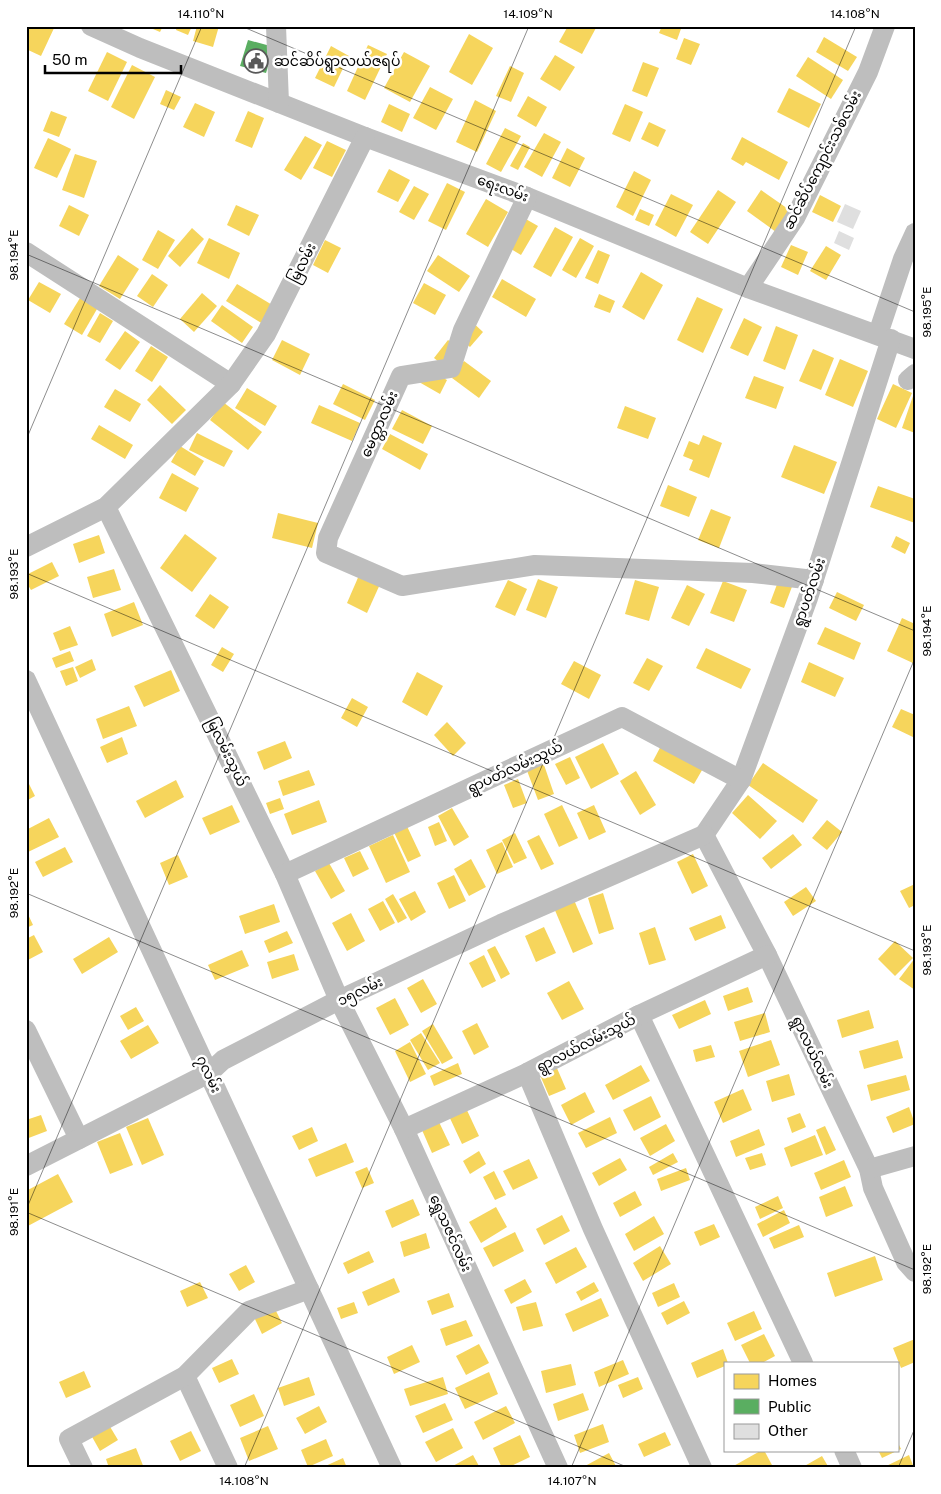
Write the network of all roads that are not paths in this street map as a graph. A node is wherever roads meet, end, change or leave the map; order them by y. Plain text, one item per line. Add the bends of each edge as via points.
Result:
1 (91, 26) edge
2 (276, 26) edge
3 (885, 26) edge
4 (279, 103) junction
5 (364, 137) junction
6 (527, 197) junction
7 (915, 233) edge
8 (640, 243) junction
9 (26, 252) edge
10 (748, 288) junction
11 (884, 337) junction
12 (848, 338) dead end
13 (915, 349) edge
14 (231, 384) junction
15 (106, 507) junction
16 (26, 547) edge
17 (814, 580) junction
18 (26, 680) edge
19 (741, 780) junction
20 (704, 835) junction
21 (286, 874) junction
22 (768, 955) junction
23 (340, 1000) junction
24 (639, 1015) junction
25 (26, 1030) edge
26 (209, 1072) junction
27 (527, 1073) junction
28 (404, 1129) junction
29 (79, 1139) junction
30 (915, 1156) edge
31 (26, 1166) edge
32 (869, 1169) junction
33 (915, 1272) edge
34 (309, 1289) junction
35 (803, 1362) edge
36 (185, 1376) junction
37 (845, 1452) edge
38 (83, 1468) edge
39 (228, 1468) edge
40 (392, 1468) edge
41 (558, 1468) edge
42 (702, 1468) edge
43 (852, 1468) edge

1 - 4 street, ရေးလမ်း
2 - 4 street
3 - 10 street, ဆင်ဆိပ်ကျောင်းသစ်လမ်း via 868,72 794,218
4 - 5 street, ရေးလမ်း
5 - 6 street, ရေးလမ်း
5 - 14 street, မြလမ်း via 266,334
6 - 8 street, ရေးလမ်း
6 - 17 street, မေတ္တာလမ်း via 463,330 451,368 401,376 328,538 326,553 402,586 535,565 753,573
7 - 11 street, ရွာပတ်လမ်း via 902,259
8 - 10 street, ရေးလမ်း
8 - 12 street via 640,253 743,298
9 - 14 street
10 - 11 street, ရေးလမ်း
11 - 13 street, ရေးလမ်း
11 - 17 street, ရွာပတ်လမ်း
14 - 15 street, မြလမ်း
15 - 16 street, မြလမ်း
15 - 21 street, မြလမ်းသွယ်
17 - 19 street, ရွာပတ်လမ်း
18 - 26 street, ၇လမ်း
19 - 20 street, ရွာပတ်လမ်း
19 - 21 street, ရွာပတ်လမ်းသွယ် via 622,717
20 - 22 street, ရွာလယ်လမ်း
20 - 23 street, ၁၅လမ်း via 501,924
21 - 23 street, မြလမ်းသွယ်
22 - 24 street, ရွာလယ်လမ်းသွယ်
22 - 32 street, ရွာလယ်လမ်း
23 - 26 street, ၁၅လမ်း via 223,1060
23 - 28 street, ရွှေသဇင်လမ်း
24 - 27 street, ရွာလယ်လမ်းသွယ်
24 - 35 street
25 - 29 street
26 - 29 street, ၁၅လမ်း
26 - 34 street, ၇လမ်း
27 - 28 street, ရွာလယ်လမ်းသွယ်
27 - 42 street via 593,1229
28 - 41 street, ရွှေသဇင်လမ်း
29 - 31 street, ၁၅လမ်း
30 - 32 street
32 - 33 street, ရွာလယ်လမ်း via 872,1188 906,1262
34 - 36 street via 249,1311
34 - 40 street, ၇လမ်း
36 - 38 street via 69,1439
36 - 39 street
37 - 43 street

